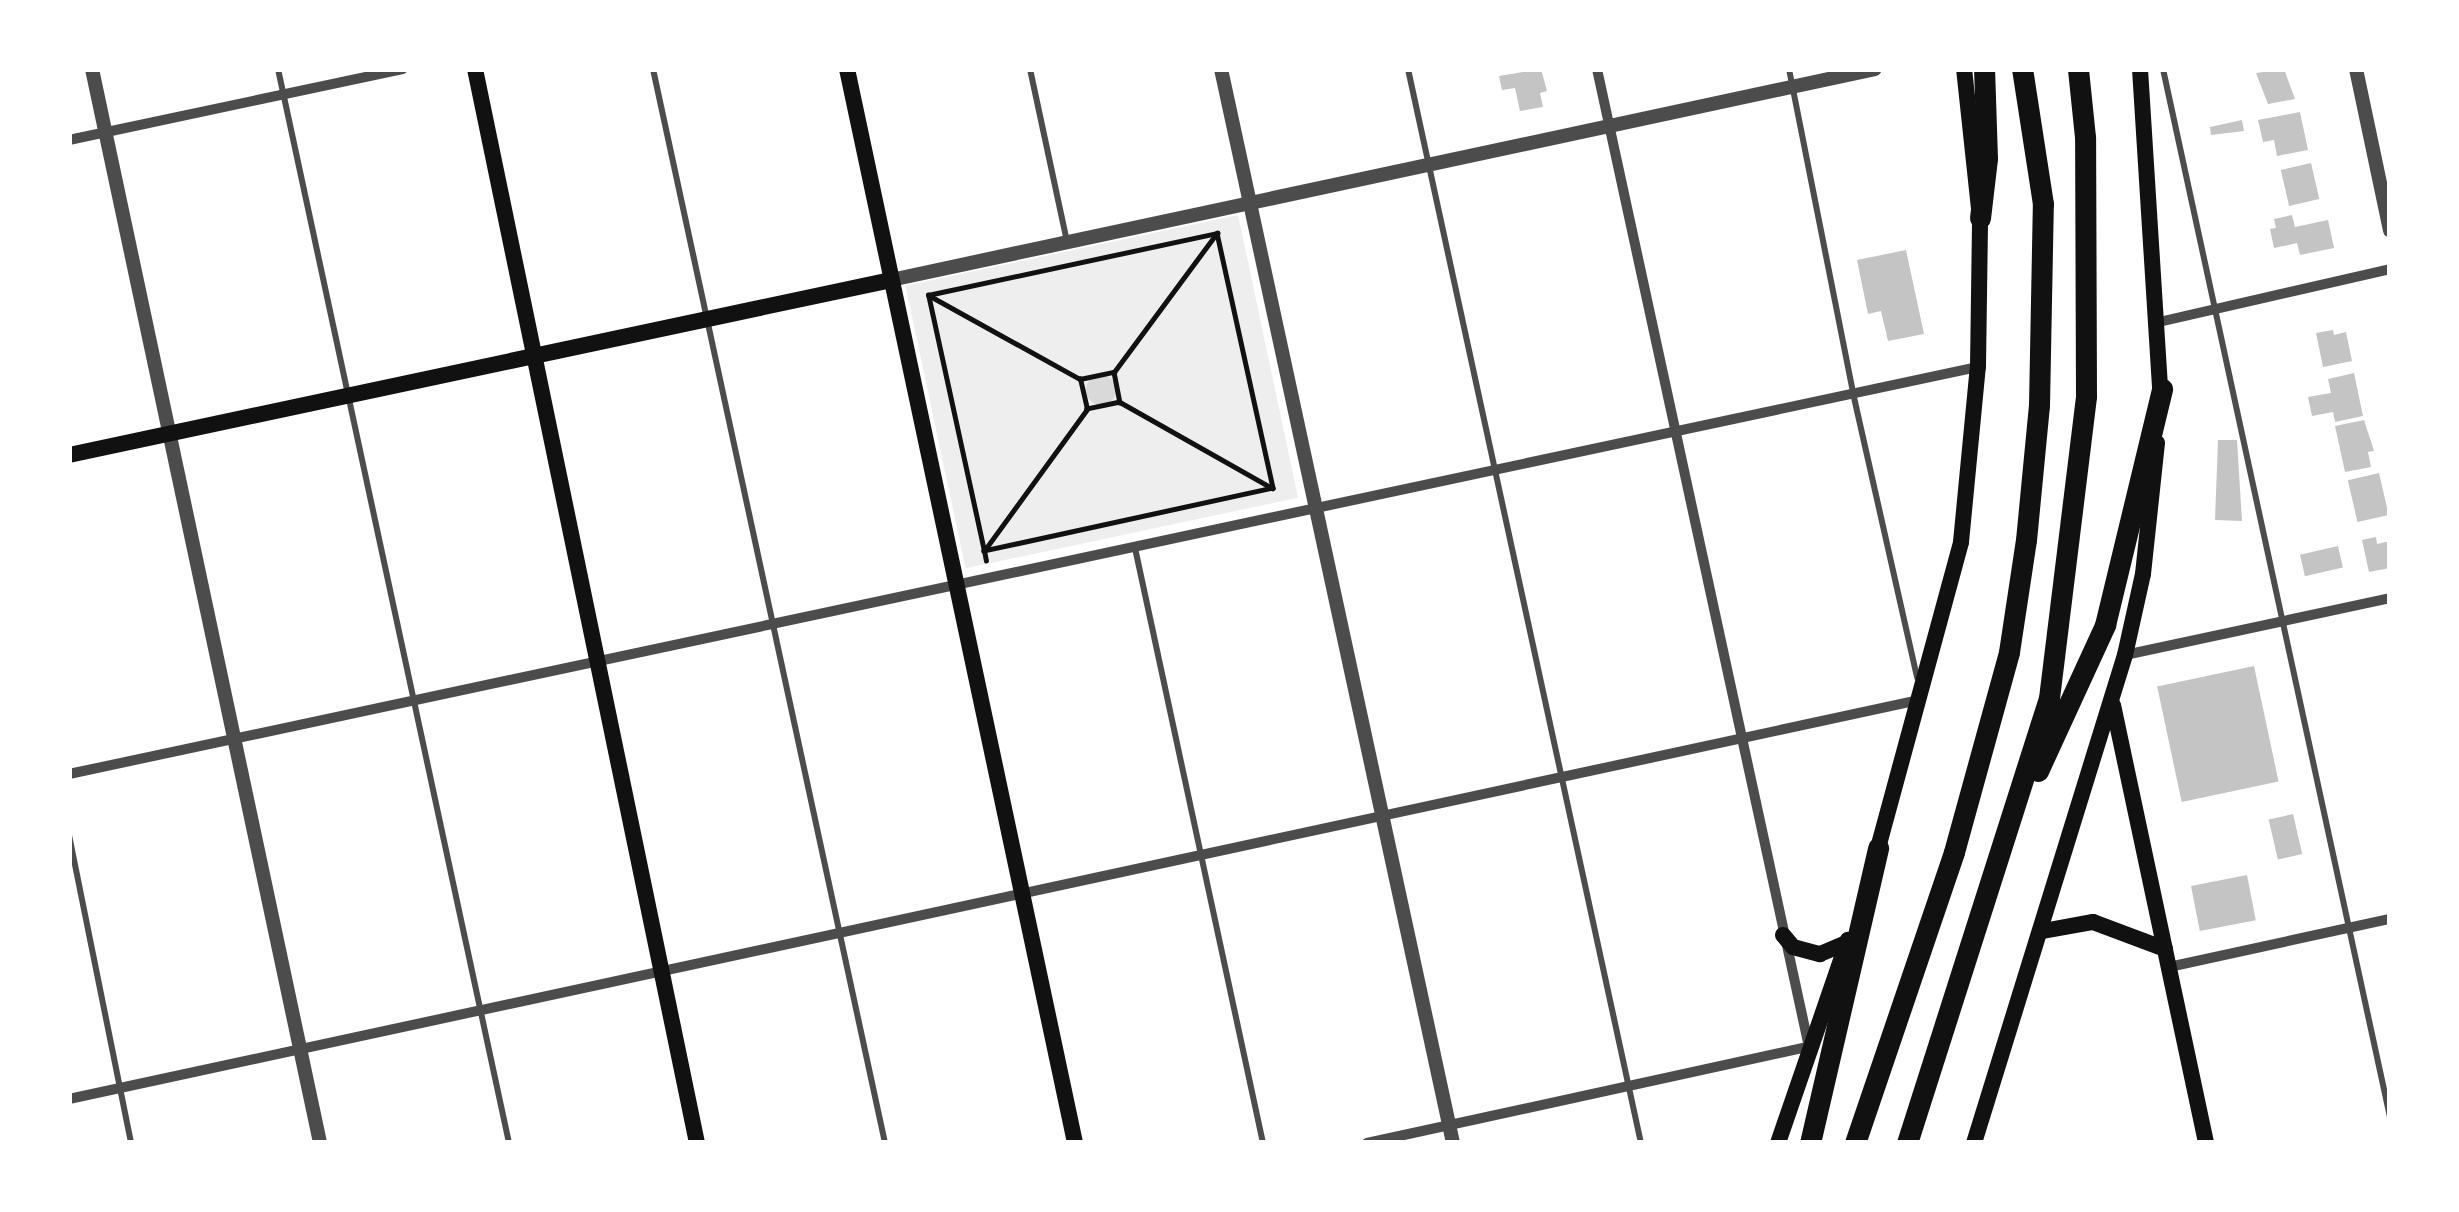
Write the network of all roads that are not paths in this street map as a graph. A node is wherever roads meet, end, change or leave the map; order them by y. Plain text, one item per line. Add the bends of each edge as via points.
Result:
1 (92, 69) edge
2 (278, 69) edge
3 (403, 69) edge
4 (475, 69) edge
5 (653, 69) edge
6 (847, 69) edge
7 (1030, 69) edge
8 (1221, 69) edge
9 (1408, 69) edge
10 (1597, 69) edge
11 (1790, 69) edge
12 (1875, 69) edge
13 (1964, 69) edge
14 (1984, 69) edge
15 (2022, 69) edge
16 (2078, 69) edge
17 (2140, 69) edge
18 (2163, 69) edge
19 (2356, 69) edge
20 (1793, 86) junction
21 (283, 94) junction
22 (1609, 123) junction
23 (105, 132) junction
24 (69, 140) edge
25 (1428, 163) junction
26 (1249, 202) junction
27 (1980, 218) junction
28 (2390, 230) edge
29 (1067, 242) junction
30 (2390, 269) edge
31 (891, 280) junction
32 (2213, 309) junction
33 (708, 320) junction
34 (2159, 322) junction
35 (537, 357) junction
36 (1978, 367) junction
37 (2162, 389) junction
38 (1853, 393) junction
39 (350, 396) junction
40 (1676, 430) junction
41 (170, 434) junction
42 (69, 455) edge
43 (1498, 467) junction
44 (1314, 507) junction
45 (1134, 546) junction
46 (956, 585) junction
47 (2390, 598) edge
48 (2282, 620) junction
49 (775, 624) junction
50 (2125, 655) junction
51 (598, 660) junction
52 (2111, 698) junction
53 (1922, 699) junction
54 (415, 700) junction
55 (234, 738) junction
56 (1744, 738) junction
57 (69, 774) edge
58 (1561, 777) junction
59 (1381, 816) junction
60 (69, 835) edge
61 (1878, 848) junction
62 (1200, 855) junction
63 (1998, 859) junction
64 (1021, 894) junction
65 (2390, 919) edge
66 (2350, 928) junction
67 (2043, 931) junction
68 (839, 934) junction
69 (1784, 935) junction
70 (1848, 942) junction
71 (2167, 958) junction
72 (661, 972) junction
73 (482, 1011) junction
74 (1809, 1047) junction
75 (300, 1050) junction
76 (1629, 1087) junction
77 (119, 1088) junction
78 (69, 1099) edge
79 (2390, 1117) edge
80 (1449, 1126) junction
81 (131, 1143) edge
82 (320, 1143) edge
83 (508, 1143) edge
84 (697, 1143) edge
85 (886, 1143) edge
86 (1075, 1143) edge
87 (1263, 1143) edge
88 (1367, 1143) edge
89 (1453, 1143) edge
90 (1641, 1143) edge
91 (1778, 1143) edge
92 (1810, 1143) edge
93 (1856, 1143) edge
94 (1907, 1143) edge
95 (1974, 1143) edge
96 (2206, 1143) edge

1 - 23 street
2 - 21 lane
3 - 21 street
4 - 35 main road
5 - 33 lane
6 - 31 main road
7 - 29 lane
8 - 26 street
9 - 25 lane
10 - 22 street
11 - 20 lane
12 - 20 street
13 - 27 main road
14 - 27 highway
15 - 93 highway via 2043,204 2039,405 2009,652 1954,852
16 - 63 highway via 2086,396 2075,510 2049,698
17 - 34 main road
18 - 32 lane
19 - 28 street
20 - 22 street
20 - 38 lane
21 - 23 street
21 - 39 lane
22 - 25 street
22 - 40 street
23 - 24 street
23 - 41 street
25 - 26 street
25 - 43 lane
26 - 29 street
26 - 44 street
27 - 36 main road
29 - 31 street
30 - 32 street
31 - 33 main road
31 - 46 main road
32 - 34 street
32 - 48 lane
33 - 35 main road
33 - 49 lane
34 - 37 main road
35 - 39 main road
35 - 51 main road
36 - 38 street
36 - 53 main road via 1961,542
37 - 50 main road via 2143,574
37 - 63 highway via 2105,625
38 - 40 street
38 - 53 lane
39 - 41 main road
39 - 54 lane
40 - 43 street
40 - 56 street
41 - 42 main road
41 - 55 street
43 - 44 street
43 - 58 lane
44 - 45 street
44 - 59 street
45 - 46 street
45 - 62 lane
46 - 49 street
46 - 64 main road
47 - 48 street
48 - 50 street
48 - 66 lane
49 - 51 street
49 - 68 lane
50 - 52 main road
51 - 54 street
51 - 72 main road
52 - 67 main road
52 - 71 main road
53 - 56 street
53 - 61 main road
54 - 55 street
54 - 73 lane
55 - 57 street
55 - 75 street
56 - 58 street
56 - 69 street
58 - 59 street
58 - 76 lane
59 - 62 street
59 - 80 street
60 - 77 lane
61 - 70 main road
61 - 92 highway
62 - 64 street
62 - 87 lane
63 - 94 highway
64 - 68 street
64 - 86 main road
65 - 66 street
66 - 71 street
66 - 79 lane
67 - 71 main road via 2093,922
67 - 95 main road
68 - 72 street
68 - 85 lane
69 - 70 main road via 1793,947 1820,954
69 - 74 street
70 - 74 main road
71 - 96 main road
72 - 73 street
72 - 84 main road
73 - 75 street
73 - 83 lane
74 - 76 street
74 - 91 main road
75 - 77 street
75 - 82 street
76 - 80 street
76 - 90 lane
77 - 78 street
77 - 81 lane
80 - 88 street
80 - 89 street

